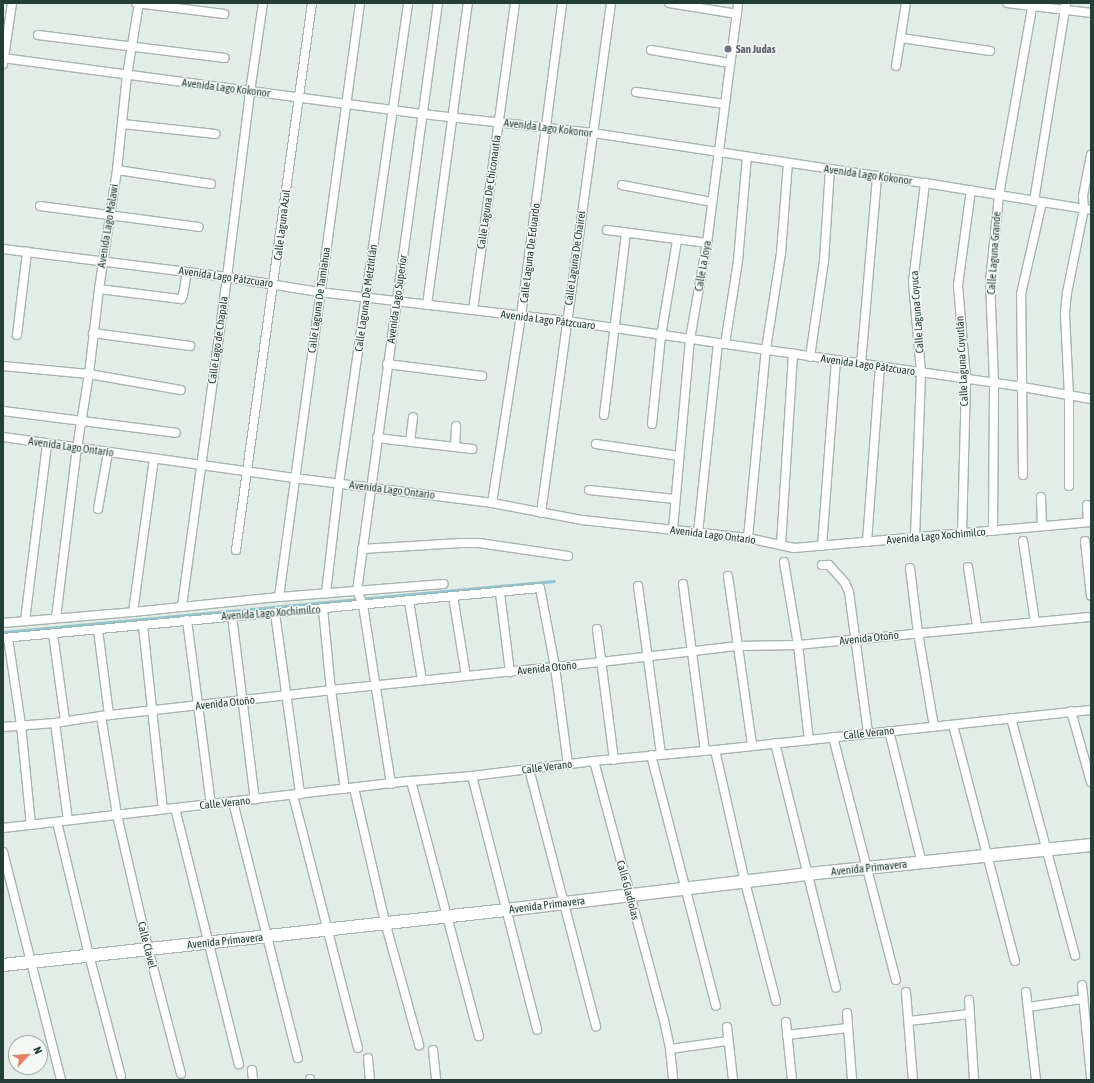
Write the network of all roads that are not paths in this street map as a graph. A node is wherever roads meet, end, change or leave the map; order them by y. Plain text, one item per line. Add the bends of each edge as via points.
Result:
1 (12, 3) edge
2 (138, 3) edge
3 (263, 3) edge
4 (312, 3) edge
5 (360, 3) edge
6 (408, 3) edge
7 (438, 3) edge
8 (468, 3) edge
9 (515, 3) edge
10 (562, 3) edge
11 (611, 3) edge
12 (669, 3) edge
13 (738, 3) edge
14 (906, 3) edge
15 (1007, 3) edge
16 (1032, 5) edge
17 (1065, 6) edge
18 (1091, 13) edge
19 (224, 14) dead end
20 (737, 14) junction
21 (38, 35) dead end
22 (901, 38) junction
23 (131, 48) junction
24 (651, 50) dead end
25 (990, 51) dead end
26 (225, 58) dead end
27 (3, 60) edge
28 (730, 63) junction
29 (896, 66) dead end
30 (127, 75) junction
31 (250, 92) junction
32 (636, 92) dead end
33 (298, 98) junction
34 (347, 102) junction
35 (725, 104) junction
36 (393, 109) junction
37 (422, 114) junction
38 (452, 116) junction
39 (498, 122) junction
40 (123, 124) junction
41 (546, 129) junction
42 (593, 133) junction
43 (215, 134) dead end
44 (720, 153) junction
45 (1091, 155) edge
46 (747, 157) junction
47 (788, 164) junction
48 (830, 169) junction
49 (117, 170) junction
50 (878, 176) junction
51 (925, 183) junction
52 (211, 184) dead end
53 (622, 186) dead end
54 (971, 190) junction
55 (999, 195) junction
56 (1038, 201) junction
57 (712, 202) junction
58 (40, 206) dead end
59 (1087, 209) edge
60 (110, 215) junction
61 (200, 227) dead end
62 (607, 230) dead end
63 (626, 233) junction
64 (677, 240) junction
65 (707, 243) junction
66 (3, 249) edge
67 (27, 252) junction
68 (102, 261) junction
69 (187, 272) junction
70 (227, 277) junction
71 (274, 284) junction
72 (98, 289) junction
73 (319, 292) junction
74 (366, 297) junction
75 (396, 301) junction
76 (427, 305) junction
77 (473, 310) junction
78 (521, 316) junction
79 (566, 321) junction
80 (613, 329) junction
81 (93, 333) junction
82 (17, 335) dead end
83 (661, 336) junction
84 (690, 339) junction
85 (722, 344) junction
86 (190, 346) dead end
87 (766, 349) junction
88 (794, 354) junction
89 (810, 357) junction
90 (836, 361) junction
91 (387, 364) junction
92 (861, 364) junction
93 (3, 366) edge
94 (880, 367) junction
95 (921, 372) junction
96 (89, 374) junction
97 (482, 376) dead end
98 (966, 379) junction
99 (994, 383) junction
100 (1023, 387) junction
101 (181, 390) dead end
102 (1069, 396) junction
103 (1091, 399) edge
104 (3, 411) edge
105 (604, 415) dead end
106 (413, 417) dead end
107 (81, 420) junction
108 (652, 424) dead end
109 (456, 426) dead end
110 (176, 433) dead end
111 (3, 437) edge
112 (377, 438) junction
113 (410, 442) junction
114 (47, 444) junction
115 (596, 444) dead end
116 (455, 447) junction
117 (76, 448) junction
118 (472, 449) dead end
119 (108, 452) junction
120 (679, 456) junction
121 (154, 458) junction
122 (201, 465) junction
123 (248, 471) junction
124 (1023, 475) dead end
125 (294, 478) junction
126 (339, 483) junction
127 (370, 486) junction
128 (1069, 486) dead end
129 (589, 490) dead end
130 (1041, 497) dead end
131 (675, 499) junction
132 (492, 503) junction
133 (1087, 505) dead end
134 (98, 509) dead end
135 (541, 513) junction
136 (1090, 522) edge
137 (1042, 526) junction
138 (673, 529) junction
139 (993, 531) junction
140 (698, 533) junction
141 (962, 534) junction
142 (748, 538) junction
143 (915, 538) junction
144 (1085, 541) dead end
145 (868, 542) junction
146 (1023, 542) dead end
147 (781, 545) junction
148 (822, 546) junction
149 (362, 549) junction
150 (236, 550) dead end
151 (568, 556) dead end
152 (784, 562) dead end
153 (822, 565) dead end
154 (968, 567) dead end
155 (910, 568) dead end
156 (728, 576) dead end
157 (443, 584) dead end
158 (683, 584) dead end
159 (638, 586) dead end
160 (326, 593) junction
161 (500, 593) junction
162 (453, 596) junction
163 (1091, 596) edge
164 (279, 597) junction
165 (360, 598) junction
166 (409, 601) junction
167 (182, 606) junction
168 (323, 609) junction
169 (133, 612) junction
170 (275, 613) junction
171 (232, 616) junction
172 (1091, 617) edge
173 (56, 618) junction
174 (187, 620) junction
175 (25, 621) junction
176 (1035, 622) junction
177 (3, 623) edge
178 (143, 626) junction
179 (977, 626) junction
180 (597, 629) dead end
181 (98, 630) junction
182 (918, 632) junction
183 (53, 634) junction
184 (6, 638) edge
185 (854, 639) junction
186 (798, 645) junction
187 (738, 646) junction
188 (691, 651) junction
189 (647, 656) junction
190 (601, 662) junction
191 (555, 667) junction
192 (510, 672) junction
193 (466, 676) junction
194 (422, 680) junction
195 (376, 685) junction
196 (331, 690) junction
197 (285, 696) junction
198 (241, 701) junction
199 (197, 706) junction
200 (1091, 710) edge
201 (151, 711) junction
202 (1071, 711) junction
203 (105, 715) junction
204 (1011, 718) junction
205 (64, 721) junction
206 (56, 723) junction
207 (21, 725) junction
208 (953, 725) junction
209 (3, 727) edge
210 (934, 727) junction
211 (889, 731) junction
212 (868, 733) junction
213 (833, 737) junction
214 (809, 740) junction
215 (775, 743) junction
216 (752, 745) junction
217 (715, 750) junction
218 (705, 751) junction
219 (660, 754) junction
220 (651, 755) junction
221 (614, 760) junction
222 (594, 761) junction
223 (568, 764) junction
224 (529, 769) junction
225 (472, 776) junction
226 (410, 781) junction
227 (1091, 782) edge
228 (391, 784) junction
229 (354, 788) junction
230 (345, 789) junction
231 (296, 795) junction
232 (255, 800) junction
233 (233, 802) junction
234 (211, 804) junction
235 (175, 808) junction
236 (163, 809) junction
237 (117, 815) junction
238 (68, 820) junction
239 (57, 822) junction
240 (31, 825) junction
241 (3, 828) edge
242 (1091, 845) edge
243 (1048, 850) junction
244 (3, 852) edge
245 (987, 856) junction
246 (922, 863) junction
247 (868, 868) junction
248 (807, 874) junction
249 (745, 882) junction
250 (687, 889) junction
251 (630, 896) junction
252 (565, 903) junction
253 (506, 910) junction
254 (447, 916) junction
255 (385, 922) junction
256 (328, 929) junction
257 (267, 936) junction
258 (208, 943) junction
259 (148, 948) junction
260 (89, 955) junction
261 (1075, 956) dead end
262 (32, 961) junction
263 (1015, 961) dead end
264 (3, 965) edge
265 (896, 980) dead end
266 (1082, 985) dead end
267 (836, 988) dead end
268 (906, 992) dead end
269 (1026, 992) dead end
270 (1083, 999) junction
271 (969, 1000) dead end
272 (776, 1001) dead end
273 (716, 1006) dead end
274 (1028, 1007) junction
275 (847, 1013) dead end
276 (970, 1014) junction
277 (909, 1021) junction
278 (786, 1022) dead end
279 (596, 1026) dead end
280 (727, 1027) dead end
281 (848, 1028) junction
282 (537, 1030) dead end
283 (787, 1035) junction
284 (479, 1036) dead end
285 (728, 1041) junction
286 (419, 1045) dead end
287 (358, 1048) dead end
288 (670, 1049) junction
289 (433, 1050) dead end
290 (298, 1058) dead end
291 (368, 1058) dead end
292 (239, 1064) dead end
293 (252, 1070) dead end
294 (181, 1074) dead end
295 (121, 1076) dead end
296 (1091, 1077) edge
297 (61, 1080) edge
298 (252, 1080) edge
299 (370, 1080) edge
300 (436, 1080) edge
301 (673, 1080) edge
302 (733, 1080) edge
303 (792, 1080) edge
304 (852, 1080) edge
305 (913, 1080) edge
306 (974, 1080) edge
307 (1036, 1080) edge

1 - 27 street
2 - 19 street
2 - 23 street, Avenida Lago Malawi
3 - 31 street, Calle Lago de Chapala
4 - 33 street, Calle Laguna Azul
5 - 34 street, Calle Laguna De Tamiahua
6 - 36 street, Calle Laguna De Metztitlán
7 - 37 street, Avenida Lago Superior
8 - 38 street
9 - 39 street, Calle Laguna De Chiconautla
10 - 41 street, Calle Laguna De Eduardo
11 - 42 street, Calle Laguna De Chairel
12 - 20 street
13 - 20 street, Calle La Joya
14 - 22 street
15 - 16 street
16 - 17 street
16 - 55 street, Calle Laguna Grande
17 - 18 street
17 - 56 street
20 - 28 street, Calle La Joya
21 - 23 street
22 - 25 street
22 - 29 street
23 - 26 street
23 - 30 street, Avenida Lago Malawi
24 - 28 street
27 - 30 street, Avenida Lago Kokonor
28 - 35 street, Calle La Joya
30 - 31 street, Avenida Lago Kokonor
30 - 40 street, Avenida Lago Malawi
31 - 33 street, Avenida Lago Kokonor
31 - 70 street, Calle Lago de Chapala
32 - 35 street
33 - 34 street, Avenida Lago Kokonor
33 - 71 street, Calle Laguna Azul
34 - 36 street, Avenida Lago Kokonor
34 - 73 street, Calle Laguna De Tamiahua
35 - 44 street, Calle La Joya
36 - 37 street, Avenida Lago Kokonor
36 - 74 street, Calle Laguna De Metztitlán
37 - 38 street, Avenida Lago Kokonor
37 - 75 street, Avenida Lago Superior
38 - 39 street, Avenida Lago Kokonor
38 - 76 street
39 - 41 street, Avenida Lago Kokonor
39 - 77 street, Calle Laguna De Chiconautla
40 - 43 street
40 - 49 street, Avenida Lago Malawi
41 - 42 street, Avenida Lago Kokonor
41 - 78 street, Calle Laguna De Eduardo
42 - 44 street, Avenida Lago Kokonor
42 - 79 street, Calle Laguna De Chairel
44 - 46 street, Avenida Lago Kokonor
44 - 57 street, Calle La Joya
45 - 59 street via 1083,196
46 - 47 street, Avenida Lago Kokonor
46 - 85 street via 739,253
47 - 48 street, Avenida Lago Kokonor
47 - 87 street via 781,253
48 - 50 street, Avenida Lago Kokonor
48 - 89 street via 824,261
49 - 52 street
49 - 60 street, Avenida Lago Malawi
50 - 51 street, Avenida Lago Kokonor
50 - 92 street
51 - 54 street, Avenida Lago Kokonor
51 - 95 street, Calle Laguna Coyuca via 914,282
53 - 57 street
54 - 55 street, Avenida Lago Kokonor
54 - 98 street, Calle Laguna Cuyutlán via 958,284
55 - 56 street, Avenida Lago Kokonor
55 - 99 street, Calle Laguna Grande via 990,281
56 - 59 street, Avenida Lago Kokonor
56 - 100 street via 1021,294
57 - 65 street, Calle La Joya
58 - 60 street
59 - 102 street via 1067,293 1065,314
60 - 61 street
60 - 68 street, Avenida Lago Malawi
62 - 63 street
63 - 64 street
63 - 80 street
64 - 65 street
64 - 83 street
65 - 84 street, Calle La Joya
66 - 67 street, Avenida Lago Pátzcuaro
67 - 68 street, Avenida Lago Pátzcuaro
67 - 82 street
68 - 69 street, Avenida Lago Pátzcuaro
68 - 72 street, Avenida Lago Malawi
69 - 70 street, Avenida Lago Pátzcuaro
69 - 72 street via 181,299
70 - 71 street, Avenida Lago Pátzcuaro
70 - 122 street, Calle Lago de Chapala
71 - 73 street, Avenida Lago Pátzcuaro
71 - 123 street, Calle Laguna Azul
72 - 81 street, Avenida Lago Malawi
73 - 74 street, Avenida Lago Pátzcuaro
73 - 125 street, Calle Laguna De Tamiahua
74 - 75 street, Avenida Lago Pátzcuaro
74 - 126 street, Calle Laguna De Metztitlán
75 - 76 street, Avenida Lago Pátzcuaro
75 - 91 street, Avenida Lago Superior
76 - 77 street, Avenida Lago Pátzcuaro
77 - 78 street, Avenida Lago Pátzcuaro
78 - 79 street, Avenida Lago Pátzcuaro
78 - 132 street, Calle Laguna De Eduardo
79 - 80 street, Avenida Lago Pátzcuaro
79 - 135 street, Calle Laguna De Chairel
80 - 83 street, Avenida Lago Pátzcuaro
80 - 105 street
81 - 86 street
81 - 96 street, Avenida Lago Malawi
83 - 84 street, Avenida Lago Pátzcuaro
83 - 108 street
84 - 85 street, Avenida Lago Pátzcuaro
84 - 120 street, Calle La Joya
85 - 87 street, Avenida Lago Pátzcuaro
85 - 140 street
87 - 88 street, Avenida Lago Pátzcuaro
87 - 142 street
88 - 89 street, Avenida Lago Pátzcuaro
88 - 147 street
89 - 90 street, Avenida Lago Pátzcuaro
90 - 92 street, Avenida Lago Pátzcuaro
90 - 148 street
91 - 97 street
91 - 112 street, Avenida Lago Superior
92 - 94 street, Avenida Lago Pátzcuaro
93 - 96 street
94 - 95 street, Avenida Lago Pátzcuaro
94 - 145 street
95 - 98 street, Avenida Lago Pátzcuaro
95 - 143 street, Calle Laguna Coyuca
96 - 101 street
96 - 107 street, Avenida Lago Malawi
98 - 99 street, Avenida Lago Pátzcuaro
98 - 141 street, Calle Laguna Cuyutlán
99 - 100 street, Avenida Lago Pátzcuaro
99 - 139 street, Calle Laguna Grande
100 - 102 street, Avenida Lago Pátzcuaro
100 - 124 street
102 - 103 street, Avenida Lago Pátzcuaro
102 - 128 street
104 - 107 street
106 - 113 street
107 - 110 street
107 - 117 street, Avenida Lago Malawi
109 - 116 street
111 - 114 street, Avenida Lago Ontario
112 - 113 street
112 - 127 street, Avenida Lago Superior
113 - 116 street
114 - 117 street, Avenida Lago Ontario
114 - 175 street
115 - 120 street
116 - 118 street
117 - 119 street, Avenida Lago Ontario
117 - 173 street, Avenida Lago Malawi
119 - 121 street, Avenida Lago Ontario
119 - 134 street
120 - 131 street, Calle La Joya
121 - 122 street, Avenida Lago Ontario
121 - 169 street
122 - 123 street, Avenida Lago Ontario
122 - 167 street, Calle Lago de Chapala
123 - 125 street, Avenida Lago Ontario
123 - 150 street, Calle Laguna Azul
125 - 126 street, Avenida Lago Ontario
125 - 164 street, Calle Laguna De Tamiahua
126 - 127 street, Avenida Lago Ontario
126 - 160 street, Calle Laguna De Metztitlán
127 - 132 street, Avenida Lago Ontario
127 - 149 street, Avenida Lago Superior
129 - 131 street
130 - 137 street
131 - 138 street, Calle La Joya
132 - 135 street, Avenida Lago Ontario
133 - 136 street
135 - 138 street, Avenida Lago Ontario via 582,520
136 - 137 street, Avenida Lago Xochimilco
137 - 139 street, Avenida Lago Xochimilco
138 - 140 street, Avenida Lago Ontario
139 - 141 street, Avenida Lago Xochimilco
140 - 142 street, Avenida Lago Ontario
141 - 143 street, Avenida Lago Xochimilco
142 - 147 street, Avenida Lago Ontario
143 - 145 street, Avenida Lago Xochimilco
144 - 163 street
145 - 148 street, Avenida Lago Xochimilco
146 - 176 street
147 - 148 street, Avenida Lago Xochimilco via 794,548
149 - 151 street via 473,543
149 - 165 street, Avenida Lago Superior
152 - 186 street
153 - 185 street via 829,565 845,583 849,592
154 - 179 street
155 - 182 street
156 - 187 street
157 - 165 street, Avenida Lago Xochimilco
158 - 188 street
159 - 189 street
160 - 164 street, Avenida Lago Xochimilco
160 - 165 street, Avenida Lago Xochimilco
161 - 162 street, Avenida Lago Xochimilco
161 - 191 street, Avenida Lago Xochimilco via 540,588
161 - 192 street
162 - 166 street, Avenida Lago Xochimilco
162 - 193 street
164 - 167 street, Avenida Lago Xochimilco
165 - 166 street, Avenida Lago Xochimilco
165 - 168 street, Avenida Lago Xochimilco
165 - 195 street, Avenida Lago Superior
166 - 194 street
167 - 169 street, Avenida Lago Xochimilco
168 - 170 street, Avenida Lago Xochimilco
168 - 196 street
169 - 173 street, Avenida Lago Xochimilco
170 - 171 street, Avenida Lago Xochimilco
170 - 197 street
171 - 174 street, Avenida Lago Xochimilco
171 - 198 street
172 - 176 street, Avenida Otoño
173 - 175 street, Avenida Lago Xochimilco
174 - 178 street, Avenida Lago Xochimilco
174 - 199 street
175 - 177 street, Avenida Lago Xochimilco
176 - 179 street, Avenida Otoño
178 - 181 street, Avenida Lago Xochimilco
178 - 201 street
179 - 182 street, Avenida Otoño
180 - 190 street
181 - 183 street, Avenida Lago Xochimilco
181 - 203 street, Calle Clavel
182 - 185 street, Avenida Otoño
182 - 210 street
183 - 184 street, Avenida Lago Xochimilco
183 - 205 street
184 - 207 street
185 - 186 street, Avenida Otoño
185 - 212 street
186 - 187 street, Avenida Otoño
186 - 214 street
187 - 188 street, Avenida Otoño
187 - 216 street
188 - 189 street, Avenida Otoño
188 - 218 street
189 - 190 street, Avenida Otoño
189 - 219 street
190 - 191 street, Avenida Otoño
190 - 221 street
191 - 192 street, Avenida Otoño
191 - 223 street
192 - 193 street, Avenida Otoño
193 - 194 street, Avenida Otoño
194 - 195 street, Avenida Otoño
195 - 196 street, Avenida Otoño
195 - 228 street, Avenida Lago Superior
196 - 197 street, Avenida Otoño
196 - 230 street
197 - 198 street, Avenida Otoño
197 - 231 street
198 - 199 street, Avenida Otoño
198 - 232 street
199 - 201 street, Avenida Otoño
199 - 234 street
200 - 202 street, Calle Verano
201 - 203 street, Avenida Otoño
201 - 236 street
202 - 204 street, Calle Verano
202 - 227 street
203 - 205 street, Avenida Otoño
203 - 237 street, Calle Clavel
204 - 208 street, Calle Verano
204 - 243 street
205 - 206 street, Avenida Otoño
206 - 207 street, Avenida Otoño
206 - 238 street
207 - 209 street, Avenida Otoño
207 - 240 street
208 - 210 street, Calle Verano
208 - 245 street
210 - 211 street, Calle Verano
211 - 212 street, Calle Verano
211 - 246 street
212 - 213 street, Calle Verano
213 - 214 street, Calle Verano
213 - 247 street
214 - 215 street, Calle Verano
215 - 216 street, Calle Verano
215 - 248 street
216 - 217 street, Calle Verano
217 - 218 street, Calle Verano
217 - 249 street
218 - 219 street, Calle Verano
219 - 220 street, Calle Verano
220 - 221 street, Calle Verano
220 - 250 street
221 - 222 street, Calle Verano
222 - 223 street, Calle Verano
222 - 251 street, Calle Gladiolas
223 - 224 street, Calle Verano
224 - 225 street, Calle Verano
224 - 252 street
225 - 226 street, Calle Verano
225 - 253 street
226 - 228 street, Calle Verano
226 - 254 street
228 - 229 street, Calle Verano
229 - 230 street, Calle Verano
229 - 255 street
230 - 231 street, Calle Verano
231 - 232 street, Calle Verano
231 - 256 street
232 - 233 street, Calle Verano
233 - 234 street, Calle Verano
233 - 257 street
234 - 235 street, Calle Verano
235 - 236 street, Calle Verano
235 - 258 street
236 - 237 street, Calle Verano
237 - 238 street, Calle Verano
237 - 259 street, Calle Clavel
238 - 239 street, Calle Verano
239 - 240 street, Calle Verano
239 - 260 street
240 - 241 street, Calle Verano
242 - 243 street, Avenida Primavera
243 - 245 street, Avenida Primavera
243 - 261 street
244 - 262 street
245 - 246 street, Avenida Primavera
245 - 263 street
246 - 247 street, Avenida Primavera
247 - 248 street, Avenida Primavera
247 - 265 street
248 - 249 street, Avenida Primavera
248 - 267 street
249 - 250 street, Avenida Primavera
249 - 272 street
250 - 251 street, Avenida Primavera
250 - 273 street
251 - 252 street, Avenida Primavera
251 - 288 street, Calle Gladiolas
252 - 253 street, Avenida Primavera
252 - 279 street
253 - 254 street, Avenida Primavera
253 - 282 street
254 - 255 street, Avenida Primavera
254 - 284 street
255 - 256 street, Avenida Primavera
255 - 286 street
256 - 257 street, Avenida Primavera
256 - 287 street
257 - 258 street, Avenida Primavera
257 - 290 street
258 - 259 street, Avenida Primavera
258 - 292 street
259 - 260 street, Avenida Primavera
259 - 294 street, Calle Clavel
260 - 262 street, Avenida Primavera
260 - 295 street
262 - 264 street, Avenida Primavera
262 - 297 street
266 - 270 street
268 - 277 street
269 - 274 street
270 - 274 street
270 - 296 street
271 - 276 street
274 - 307 street
275 - 281 street
276 - 277 street
276 - 306 street
277 - 305 street
278 - 283 street
280 - 285 street
281 - 283 street
281 - 304 street
283 - 303 street
285 - 288 street
285 - 302 street
288 - 301 street, Calle Gladiolas
289 - 300 street
291 - 299 street
293 - 298 street

